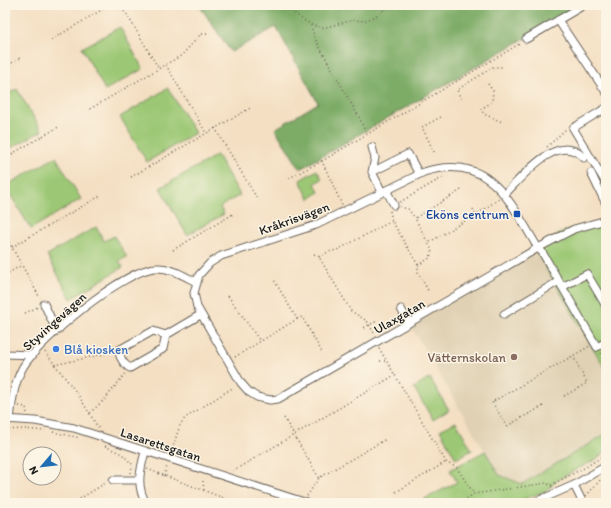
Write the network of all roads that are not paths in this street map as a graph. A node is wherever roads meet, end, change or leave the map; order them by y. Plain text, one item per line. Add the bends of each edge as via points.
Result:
1 (584, 5) edge
2 (558, 20) junction
3 (526, 39) road end
4 (606, 92) edge
5 (606, 108) edge
6 (372, 147) dead end
7 (584, 158) dead end
8 (372, 172) junction
9 (590, 173) dead end
10 (419, 174) junction
11 (606, 183) edge
12 (384, 191) junction
13 (505, 194) junction
14 (606, 204) edge
15 (394, 205) road end
16 (606, 220) edge
17 (538, 248) junction
18 (196, 282) junction
19 (560, 284) junction
20 (44, 304) road end
21 (606, 306) edge
22 (401, 309) dead end
23 (504, 314) dead end
24 (200, 315) junction
25 (409, 324) junction
26 (60, 329) junction
27 (166, 335) junction
28 (606, 342) edge
29 (5, 354) edge
30 (33, 355) junction
31 (8, 419) edge
32 (144, 452) junction
33 (606, 466) edge
34 (113, 480) road end
35 (139, 480) junction
36 (574, 485) junction
37 (582, 501) edge
38 (146, 503) edge
39 (305, 503) edge
40 (533, 503) edge

1 - 2 street
2 - 3 street
2 - 4 street
5 - 11 street via 573,128
6 - 8 street via 375,158
7 - 13 street via 578,151 563,148 541,159
8 - 10 street via 408,154
8 - 12 street
9 - 14 street
10 - 12 street, Kråkrisvägen
10 - 13 street, Kråkrisvägen via 433,169 464,169 495,183
12 - 15 street
12 - 18 street, Kråkrisvägen via 316,225 221,256 204,268
13 - 17 street, Kråkrisvägen
16 - 17 street, Ulaxgatan via 574,229
17 - 19 street
17 - 25 street, Ulaxgatan
18 - 24 street via 194,300
18 - 26 street, Styvingevägen via 168,269 146,269 91,302
19 - 21 street via 588,274
19 - 23 street
19 - 28 street via 594,346
20 - 26 street via 53,323
22 - 25 street
24 - 25 street, Ulaxgatan via 241,383 253,395 270,400 286,396
24 - 27 street
26 - 30 street, Styvingevägen
27 - 27 street via 163,349 129,367 118,353 119,350 153,331
29 - 30 street
30 - 31 street, Styvingevägen via 19,374
31 - 32 street, Lasarettsgatan via 74,428
32 - 35 street
32 - 39 street, Lasarettsgatan
33 - 36 street
34 - 35 street
35 - 38 street
36 - 37 street
36 - 40 street

